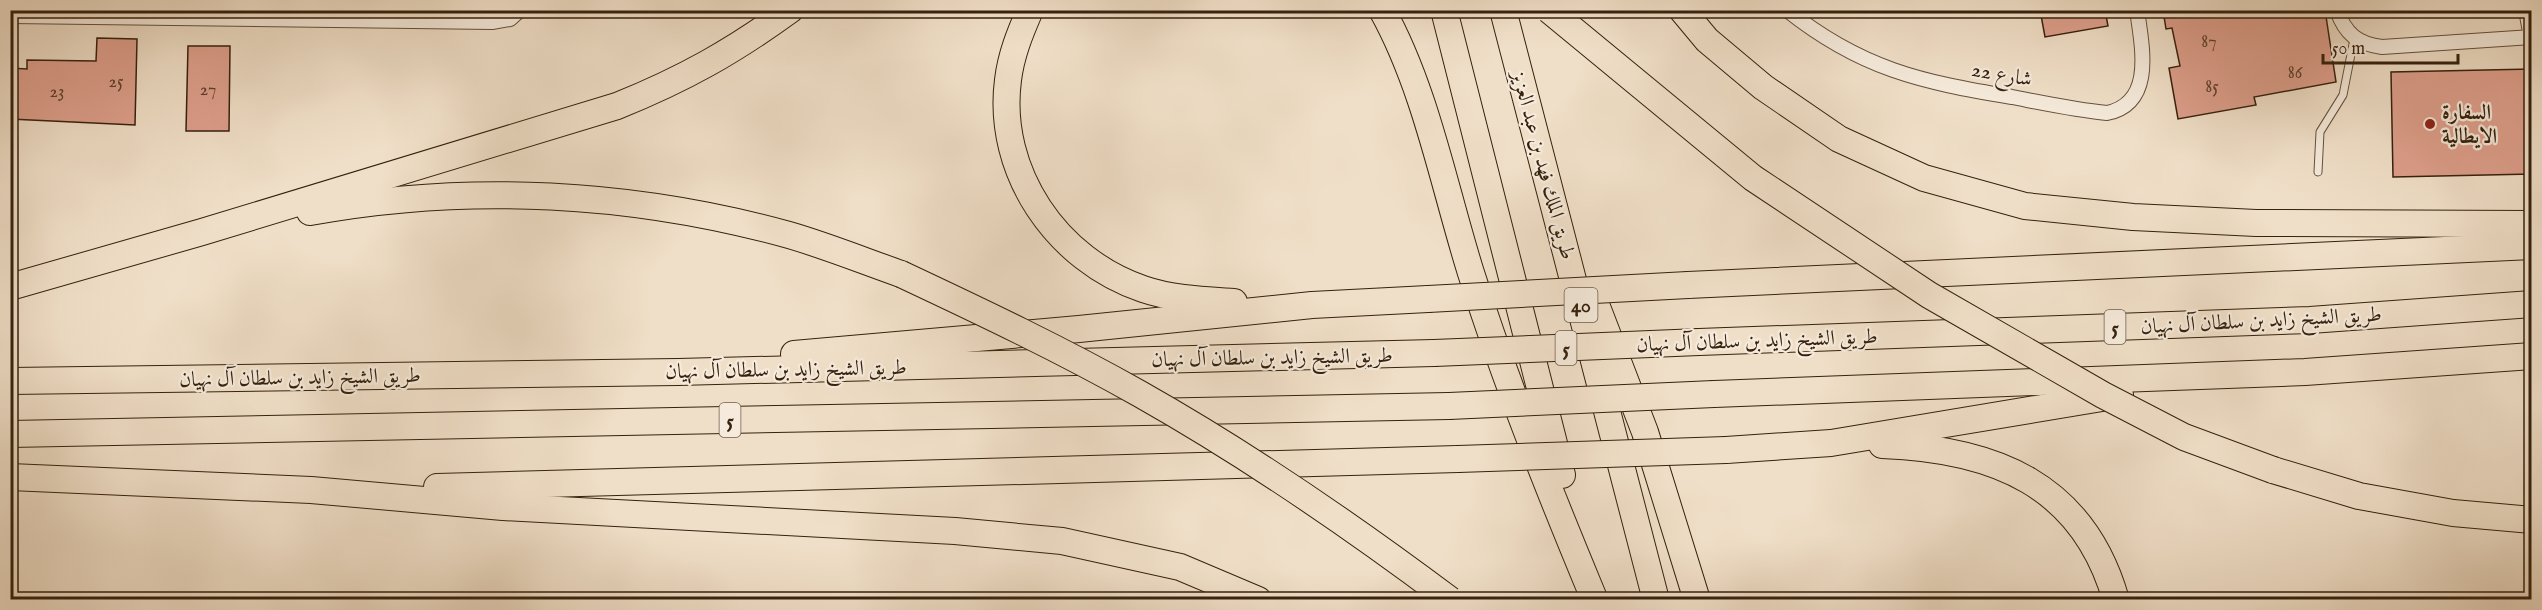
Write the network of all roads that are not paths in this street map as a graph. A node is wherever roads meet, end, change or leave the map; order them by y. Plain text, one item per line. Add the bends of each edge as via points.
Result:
1 (520, 10) edge
2 (790, 10) edge
3 (1030, 10) edge
4 (1382, 10) edge
5 (1444, 10) edge
6 (1503, 10) edge
7 (1549, 10) edge
8 (1682, 10) edge
9 (1787, 10) edge
10 (2137, 10) edge
11 (2337, 10) edge
12 (2526, 10) edge
13 (10, 16) edge
14 (2531, 37) edge
15 (2354, 39) junction
16 (2318, 172) dead end
17 (1559, 219) junction
18 (2532, 224) edge
19 (202, 232) junction
20 (2532, 246) edge
21 (10, 286) edge
22 (2532, 304) edge
23 (1312, 305) junction
24 (2532, 356) edge
25 (678, 372) junction
26 (2305, 372) junction
27 (10, 381) edge
28 (10, 434) edge
29 (1831, 443) junction
30 (10, 477) edge
31 (311, 490) junction
32 (2532, 520) edge
33 (1594, 598) edge
34 (1258, 600) edge
35 (1449, 600) edge
36 (1656, 600) edge
37 (1697, 600) edge
38 (2116, 600) edge

1 - 13 street via 510,19 492,22
2 - 19 highway via 718,59 617,106
3 - 23 highway via 1011,61 1007,118 1023,182 1058,235 1107,273 1144,290 1203,300
4 - 33 highway via 1408,64 1499,355
5 - 33 highway
6 - 17 highway, طريق الملك فهد بن عبد العزيز / 40
7 - 32 highway, bridge via 1753,178 1929,296 2103,395 2184,437 2359,496 2453,513
8 - 18 highway via 1707,40 1763,87 1839,139 1924,178 2025,206 2133,217 2256,223
9 - 10 street, شارع 22 via 1846,50 1901,74 1951,87 2108,113 2126,106 2140,84 2142,56
11 - 15 street
12 - 14 street
14 - 15 street via 2382,47
15 - 16 lane via 2343,95 2320,132
17 - 36 highway, طريق الملك فهد بن عبد العزيز / 40
17 - 37 highway via 1619,360
19 - 21 highway
19 - 35 highway, bridge via 318,210 436,196 555,195 674,209 789,235 901,274 1022,331 1140,394 1255,463 1366,537
20 - 23 highway, bridge
22 - 25 highway, طريق الشيخ زايد بن سلطان آل نهيان / 5, bridge via 2310,320 1434,353
23 - 25 highway via 786,354
24 - 26 highway, 5
25 - 27 highway, طريق الشيخ زايد بن سلطان آل نهيان / 5
26 - 28 highway, 5, bridge via 1449,405
26 - 29 highway via 2150,390
29 - 31 highway, bridge via 1458,459
29 - 38 highway via 1941,450 2007,468 2050,493 2085,530 2109,575
30 - 31 highway
31 - 34 highway via 535,509 955,531 1062,541 1180,567

